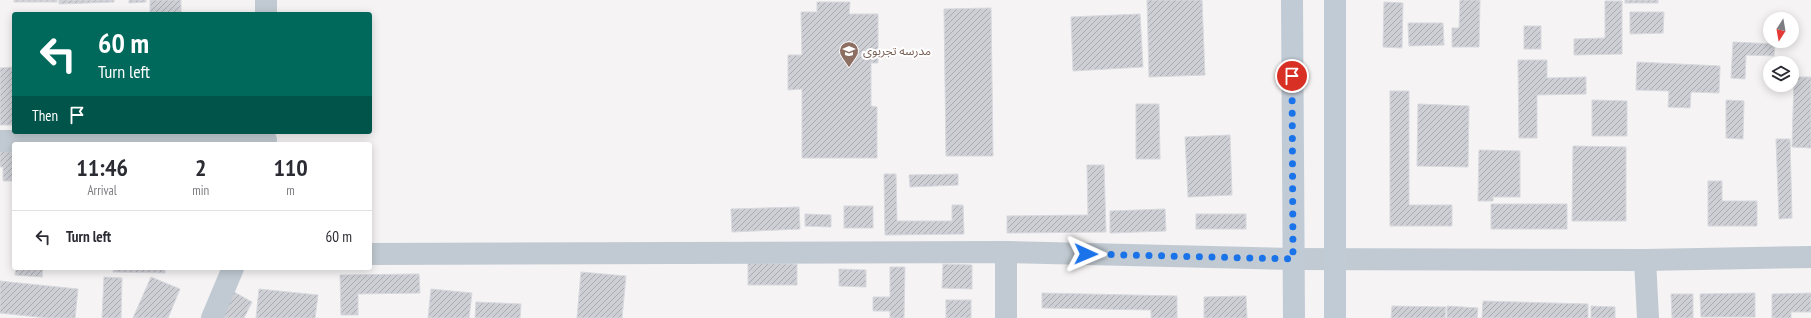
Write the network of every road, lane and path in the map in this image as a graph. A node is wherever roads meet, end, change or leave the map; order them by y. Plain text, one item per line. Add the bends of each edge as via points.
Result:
1 (266, 0) edge
2 (1292, 0) edge
3 (1335, 0) edge
4 (266, 12) edge
5 (265, 139) edge
6 (0, 141) edge
7 (1006, 252) junction
8 (372, 254) edge
9 (1811, 257) edge
10 (1293, 259) junction
11 (1335, 259) junction
12 (1644, 260) junction
13 (232, 270) edge
14 (212, 318) edge
15 (1006, 318) edge
16 (1294, 318) edge
17 (1335, 318) edge
18 (1648, 318) edge

1 - 4 street
2 - 10 main road
3 - 11 main road
5 - 6 street
7 - 8 street
7 - 10 street
7 - 15 street
9 - 12 street
10 - 11 street
10 - 16 main road
11 - 12 street
11 - 17 main road
12 - 18 street
13 - 14 street

